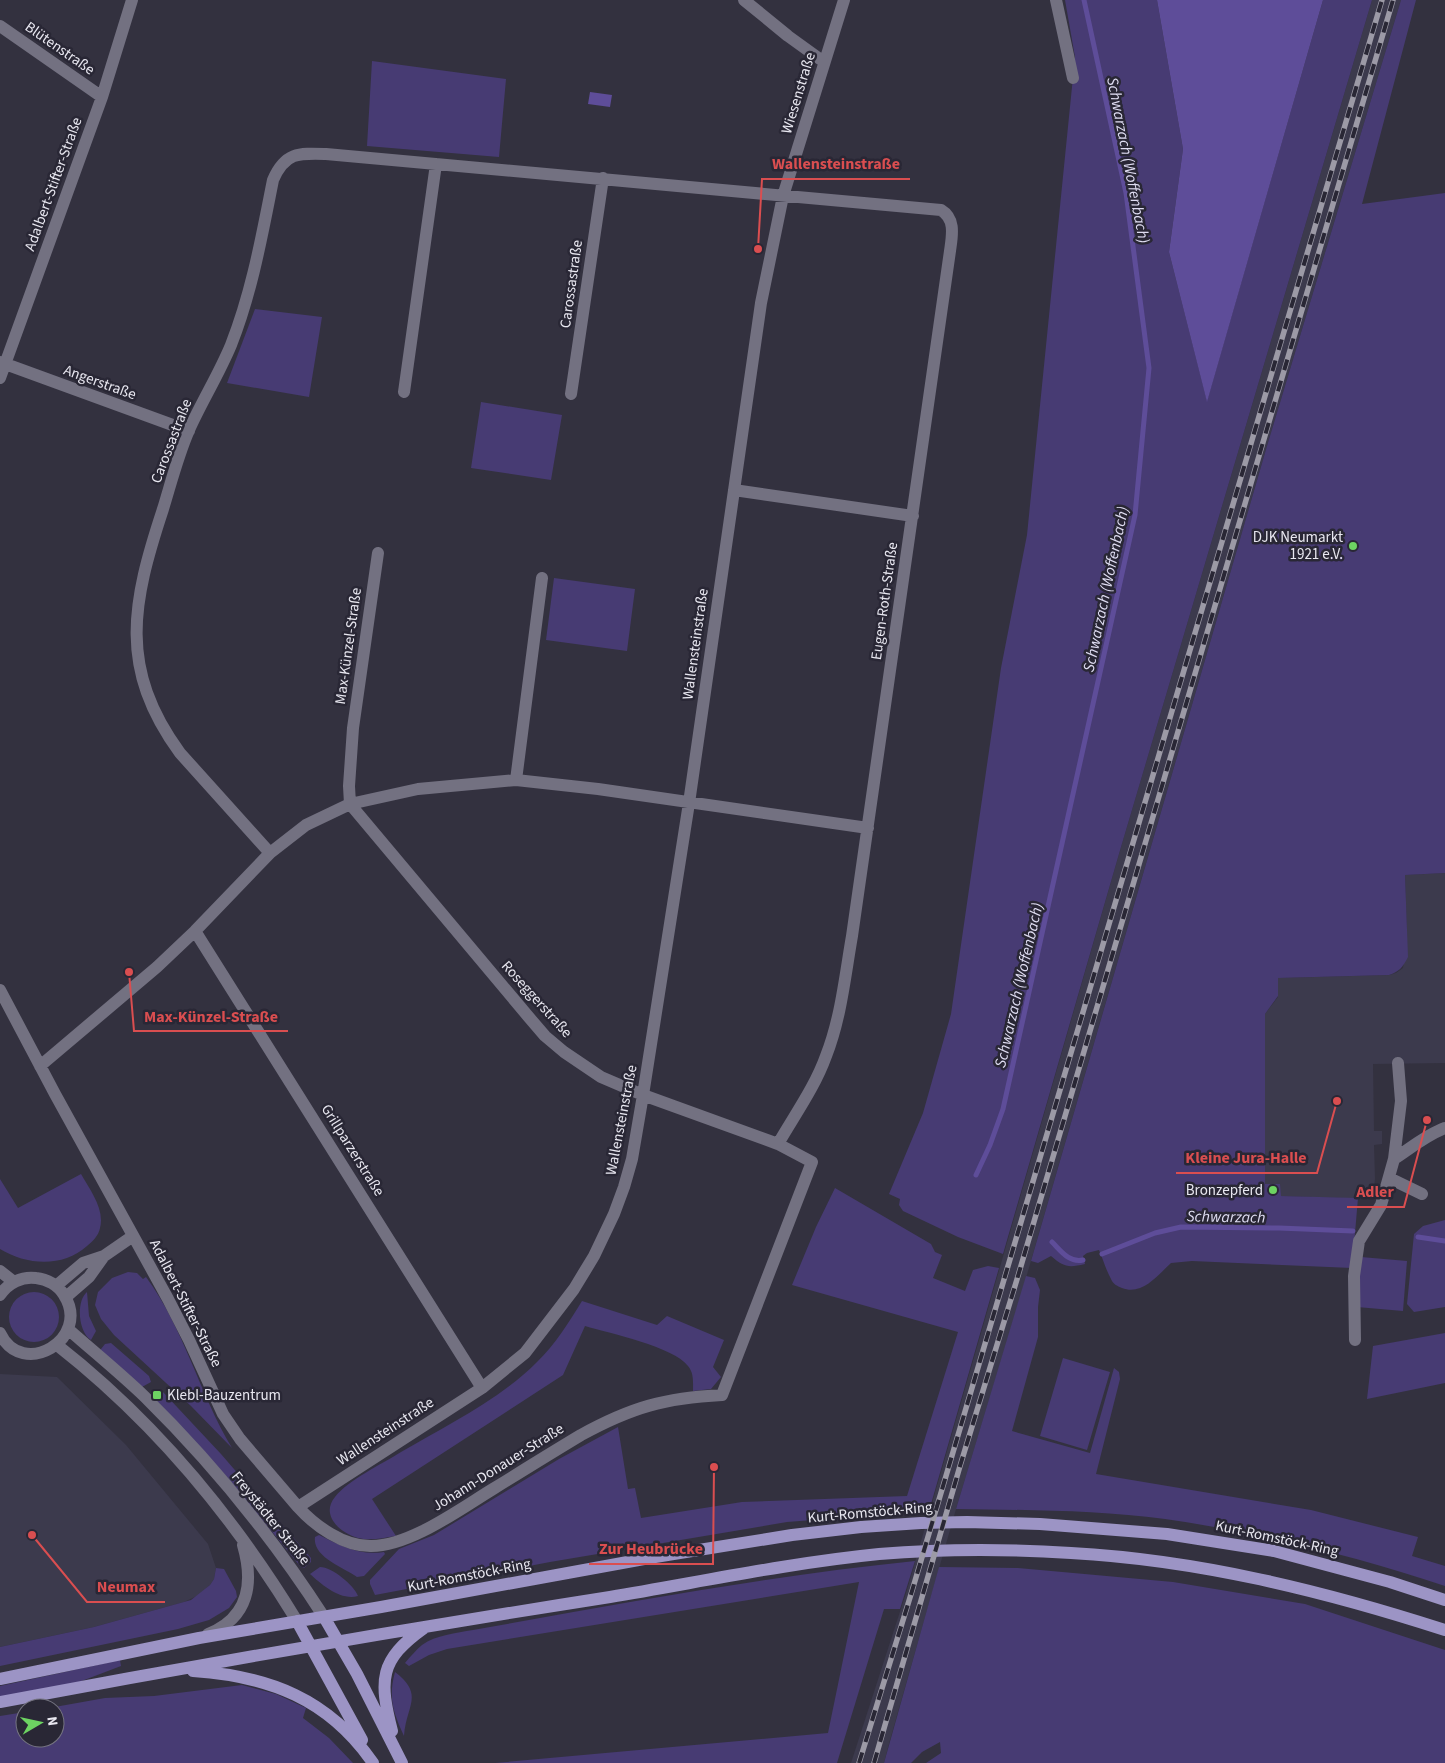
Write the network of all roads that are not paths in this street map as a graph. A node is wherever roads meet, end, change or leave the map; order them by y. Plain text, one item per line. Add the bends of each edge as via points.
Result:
1 (132, 0) edge
2 (744, 0) edge
3 (844, 0) edge
4 (1056, 0) edge
5 (0, 26) edge
6 (824, 62) junction
7 (1073, 78) dead end
8 (102, 97) junction
9 (436, 164) junction
10 (603, 178) junction
11 (784, 196) junction
12 (2, 363) edge
13 (0, 378) edge
14 (404, 392) dead end
15 (572, 394) dead end
16 (188, 431) junction
17 (734, 490) junction
18 (912, 516) junction
19 (378, 553) dead end
20 (542, 578) dead end
21 (516, 780) junction
22 (689, 803) junction
23 (350, 804) junction
24 (868, 828) junction
25 (270, 853) junction
26 (195, 931) junction
27 (0, 990) edge
28 (1398, 1063) dead end
29 (40, 1066) junction
30 (643, 1095) junction
31 (1445, 1128) edge
32 (778, 1144) junction
33 (1394, 1159) junction
34 (1390, 1178) junction
35 (1422, 1194) dead end
36 (132, 1236) junction
37 (104, 1256) junction
38 (0, 1271) edge
39 (14, 1282) junction
40 (56, 1286) junction
41 (0, 1295) edge
42 (66, 1297) junction
43 (68, 1329) junction
44 (0, 1334) edge
45 (1355, 1340) dead end
46 (57, 1345) junction
47 (4, 1347) edge
48 (482, 1388) junction
49 (722, 1395) joint
50 (298, 1507) junction
51 (239, 1533) junction
52 (1445, 1600) edge
53 (324, 1617) junction
54 (297, 1621) junction
55 (428, 1625) junction
56 (1445, 1630) edge
57 (199, 1638) junction
58 (338, 1641) junction
59 (311, 1646) junction
60 (168, 1671) junction
61 (0, 1679) edge
62 (0, 1702) edge
63 (400, 1759) edge
64 (374, 1763) edge

1 - 8 street, Adalbert-Stifter-Straße
2 - 6 street
3 - 6 street, Wiesenstraße
4 - 7 street
5 - 8 street, Blütenstraße
6 - 11 street, Wiesenstraße
8 - 12 street, Adalbert-Stifter-Straße
9 - 10 street, Carossastraße
9 - 14 street
9 - 16 street, Carossastraße via 310,153 283,162 273,180 241,316 230,346
10 - 11 street, Carossastraße
10 - 15 street, Carossastraße
11 - 17 street, Wallensteinstraße via 761,303
11 - 18 street, Eugen-Roth-Straße via 941,210 952,223
12 - 13 street, Adalbert-Stifter-Straße
12 - 16 street, Angerstraße
16 - 25 street, Carossastraße via 139,595 136,641 141,675 157,717 176,748
17 - 18 street
17 - 22 street, Wallensteinstraße
18 - 24 street, Eugen-Roth-Straße
19 - 23 street, Max-Künzel-Straße via 353,728
20 - 21 street
21 - 22 street
21 - 23 street via 418,789
22 - 24 street
22 - 30 street, Wallensteinstraße
23 - 25 street via 306,825
23 - 30 street, Roseggerstraße via 545,1036 581,1065
24 - 32 street, Eugen-Roth-Straße via 832,1039 817,1075
25 - 26 street
26 - 29 street
26 - 48 street, Grillparzerstraße
27 - 29 street, Adalbert-Stifter-Straße
28 - 33 street via 1401,1101
29 - 36 street, Adalbert-Stifter-Straße
30 - 32 street, Roseggerstraße
30 - 48 street, Wallensteinstraße via 624,1187 594,1256 569,1296 525,1353
31 - 33 street via 1435,1131
32 - 49 street, Roseggerstraße via 812,1162
33 - 34 street
34 - 35 street
34 - 45 street via 1381,1205 1359,1240 1354,1276
36 - 37 street, Adalbert-Stifter-Straße
36 - 50 street, Adalbert-Stifter-Straße via 185,1332 223,1414
37 - 40 street, Adalbert-Stifter-Straße via 83,1263
37 - 42 street, Adalbert-Stifter-Straße via 89,1277
38 - 39 street
39 - 40 street via 34,1277
39 - 41 street
40 - 42 street
42 - 43 street via 70,1314
43 - 46 street
43 - 53 street, Freystädter Straße via 144,1396 200,1455 263,1530
44 - 47 street
46 - 47 street via 45,1352 31,1354
46 - 51 street via 112,1390 150,1428
48 - 50 street, Wallensteinstraße
49 - 50 street, Johann-Donauer-Straße via 678,1398 624,1413 581,1435 440,1522 383,1545 365,1546 347,1541 316,1524
51 - 54 street
51 - 57 street via 249,1581 244,1600 232,1620
52 - 53 main road, Kurt-Romstöck-Ring via 1329,1565 1227,1543 1129,1530 958,1522 861,1527 792,1535
53 - 54 main road, Kurt-Romstöck-Ring
53 - 58 main road, Freystädter Straße
54 - 57 main road, Kurt-Romstöck-Ring
54 - 59 main road
55 - 56 main road via 836,1559 980,1551 1073,1553 1222,1572 1322,1593
55 - 58 main road
55 - 63 main road via 401,1646 386,1670 384,1700
57 - 61 main road, Kurt-Romstöck-Ring
58 - 59 main road
58 - 63 main road, Freystädter Straße
59 - 60 main road
59 - 64 main road
60 - 62 main road
60 - 64 main road via 250,1678 301,1696 340,1724

